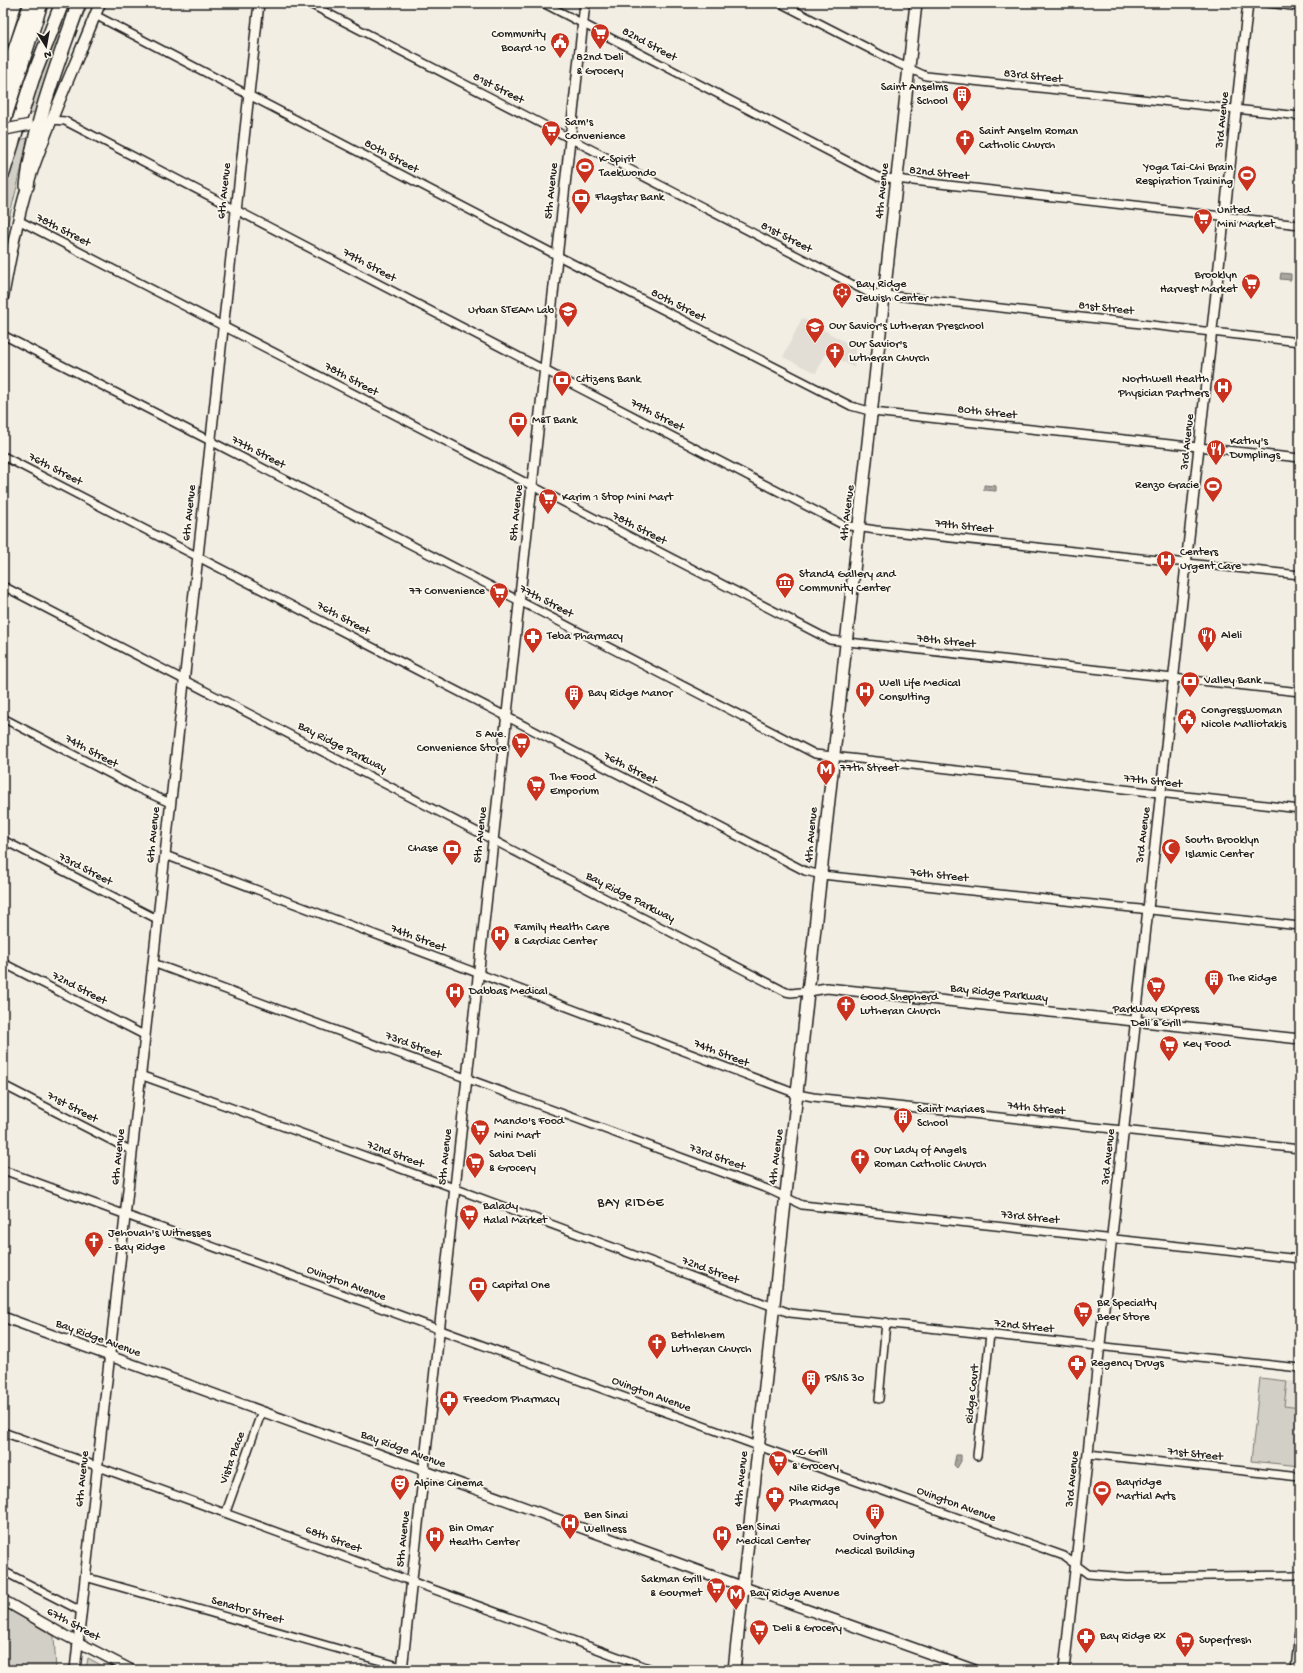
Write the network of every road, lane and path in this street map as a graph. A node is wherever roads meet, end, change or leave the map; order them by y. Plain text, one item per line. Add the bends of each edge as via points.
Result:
1 (15, 3) edge
2 (31, 3) edge
3 (41, 3) edge
4 (62, 3) edge
5 (79, 3) edge
6 (100, 3) edge
7 (258, 3) edge
8 (308, 3) edge
9 (544, 3) edge
10 (585, 3) edge
11 (780, 3) edge
12 (916, 3) edge
13 (1248, 3) edge
14 (1268, 3) edge
15 (1300, 7) edge
16 (95, 15) junction
17 (583, 23) junction
18 (3, 40) edge
19 (909, 68) junction
20 (3, 84) edge
21 (248, 95) junction
22 (1236, 108) junction
23 (1300, 116) edge
24 (3, 123) edge
25 (40, 123) junction
26 (3, 130) edge
27 (570, 139) junction
28 (3, 173) edge
29 (897, 180) junction
30 (27, 186) joint
31 (236, 209) junction
32 (1224, 216) junction
33 (18, 220) junction
34 (1300, 225) edge
35 (558, 256) junction
36 (884, 296) junction
37 (3, 297) edge
38 (222, 325) junction
39 (1212, 332) junction
40 (3, 335) edge
41 (1300, 342) edge
42 (545, 370) junction
43 (873, 412) junction
44 (210, 440) junction
45 (1199, 447) junction
46 (3, 456) edge
47 (1300, 458) edge
48 (532, 487) junction
49 (859, 527) junction
50 (198, 555) junction
51 (1186, 563) junction
52 (1300, 575) edge
53 (3, 586) edge
54 (520, 601) junction
55 (847, 642) junction
56 (1174, 678) junction
57 (183, 680) junction
58 (1300, 692) edge
59 (3, 718) edge
60 (506, 718) junction
61 (833, 757) junction
62 (1161, 794) junction
63 (170, 803) junction
64 (1300, 809) edge
65 (3, 840) edge
66 (493, 840) junction
67 (165, 855) junction
68 (822, 875) junction
69 (1148, 909) junction
70 (157, 919) junction
71 (1300, 926) edge
72 (3, 963) edge
73 (153, 963) junction
74 (478, 974) junction
75 (809, 990) junction
76 (1136, 1021) junction
77 (144, 1036) junction
78 (1300, 1039) edge
79 (140, 1075) junction
80 (467, 1078) junction
81 (3, 1085) edge
82 (797, 1094) junction
83 (1124, 1130) junction
84 (1300, 1149) edge
85 (132, 1151) junction
86 (3, 1170) edge
87 (454, 1188) junction
88 (785, 1197) junction
89 (124, 1215) junction
90 (1112, 1238) junction
91 (1300, 1259) edge
92 (774, 1306) junction
93 (3, 1317) edge
94 (886, 1322) junction
95 (439, 1329) junction
96 (990, 1334) junction
97 (1100, 1346) junction
98 (109, 1356) junction
99 (1300, 1368) edge
100 (879, 1399) dead end
101 (262, 1411) junction
102 (3, 1432) edge
103 (758, 1446) junction
104 (1088, 1454) junction
105 (977, 1456) dead end
106 (97, 1466) junction
107 (424, 1470) junction
108 (1300, 1477) edge
109 (226, 1512) junction
110 (1076, 1565) junction
111 (3, 1571) edge
112 (1300, 1575) edge
113 (85, 1577) junction
114 (411, 1581) junction
115 (743, 1587) junction
116 (3, 1600) edge
117 (81, 1611) junction
118 (1300, 1620) edge
119 (78, 1642) junction
120 (402, 1668) edge
121 (75, 1670) edge
122 (132, 1670) edge
123 (654, 1670) edge
124 (734, 1670) edge
125 (975, 1670) edge
126 (1064, 1670) edge
127 (1295, 1670) edge

1 - 18 highway
2 - 20 highway
3 - 24 highway
4 - 28 highway via 32,80
5 - 25 highway via 49,87
6 - 16 main road
7 - 21 street, 6th Avenue
8 - 27 street, 81st Street
9 - 17 street, 82nd Street
10 - 17 street, 5th Avenue
11 - 19 street, 83rd Street
12 - 19 main road, 4th Avenue
13 - 22 street, 3rd Avenue
14 - 15 street
16 - 21 street, 80th Street
16 - 25 main road
17 - 27 street, 5th Avenue
17 - 29 street, 82nd Street via 878,177
19 - 22 street, 83rd Street via 926,76 973,82
19 - 29 main road, 4th Avenue
21 - 31 street, 6th Avenue
21 - 35 street, 80th Street
22 - 23 street, 83rd Street
22 - 32 street, 3rd Avenue
25 - 26 main road, bridge
25 - 30 highway
25 - 31 street, 79th Street via 63,120
27 - 35 street, 5th Avenue
27 - 36 street, 81st Street via 869,293
29 - 32 street, 82nd Street
29 - 36 main road, 4th Avenue
30 - 33 main road
31 - 38 street, 6th Avenue
31 - 42 street, 79th Street
32 - 34 street, 82nd Street
32 - 39 street, 3rd Avenue
33 - 37 main road
33 - 38 street, 78th Street
35 - 42 street, 5th Avenue
35 - 43 street, 80th Street via 851,406
36 - 39 street, 81st Street
36 - 43 main road, 4th Avenue
38 - 44 street, 6th Avenue
38 - 48 street, 78th Street
39 - 41 street, 81st Street
39 - 45 street, 3rd Avenue
40 - 44 street, 77th Street
42 - 48 street, 5th Avenue
42 - 49 street, 79th Street via 843,525
43 - 45 street, 80th Street
43 - 49 main road, 4th Avenue
44 - 50 street, 6th Avenue
44 - 54 street, 77th Street
45 - 47 street, 80th Street
45 - 51 street, 3rd Avenue
46 - 50 street, 76th Street
48 - 54 street, 5th Avenue
48 - 55 street, 78th Street via 830,640
49 - 51 street, 79th Street
49 - 55 main road, 4th Avenue
50 - 57 street, 6th Avenue
50 - 60 street, 76th Street
51 - 52 street, 79th Street
51 - 56 street, 3rd Avenue
53 - 57 street, Bay Ridge Parkway
54 - 60 street, 5th Avenue
54 - 61 street, 77th Street via 815,754
55 - 56 street, 78th Street
55 - 61 main road, 4th Avenue
56 - 58 street, 78th Street
56 - 62 street, 3rd Avenue
57 - 63 street, 6th Avenue
57 - 66 street, Bay Ridge Parkway
59 - 63 street, 74th Street via 136,788
60 - 66 street, 5th Avenue
60 - 68 street, 76th Street via 805,870
61 - 62 street, 77th Street
61 - 68 main road, 4th Avenue
62 - 64 street, 77th Street
62 - 69 street, 3rd Avenue
63 - 67 street, 6th Avenue
65 - 70 street, 73rd Street
66 - 74 street, 5th Avenue
66 - 75 street, Bay Ridge Parkway via 786,992
67 - 70 street, 6th Avenue
67 - 74 street, 74th Street
68 - 69 street, 76th Street
68 - 75 main road, 4th Avenue
69 - 71 street, 76th Street
69 - 76 street, 3rd Avenue
70 - 73 street, 6th Avenue
72 - 77 street, 72nd Street
73 - 77 street, 6th Avenue
73 - 80 street, 73rd Street
74 - 80 street, 5th Avenue
74 - 82 street, 74th Street
75 - 76 street, Bay Ridge Parkway via 827,988
75 - 82 main road, 4th Avenue
76 - 78 street, Bay Ridge Parkway
76 - 83 street, 3rd Avenue
77 - 79 street, 6th Avenue
79 - 85 street, 6th Avenue
79 - 87 street, 72nd Street
80 - 87 street, 5th Avenue
80 - 88 street, 73rd Street
81 - 85 street, 71st Street
82 - 83 street, 74th Street
82 - 88 main road, 4th Avenue
83 - 84 street, 74th Street
83 - 90 street, 3rd Avenue
85 - 89 street, 6th Avenue
86 - 89 street, Ovington Avenue
87 - 92 street, 72nd Street
87 - 95 street, 5th Avenue
88 - 90 street, 73rd Street via 802,1205
88 - 92 main road, 4th Avenue
89 - 95 street, Ovington Avenue
89 - 98 street, 6th Avenue
90 - 91 street, 73rd Street
90 - 97 street, 3rd Avenue
92 - 94 street, 72nd Street via 790,1313
92 - 103 main road, 4th Avenue
93 - 98 street, Bay Ridge Avenue
94 - 96 street, 72nd Street
94 - 100 street
95 - 103 street, Ovington Avenue
95 - 107 street, 5th Avenue
96 - 97 street, 72nd Street
96 - 105 street, Ridge Court
97 - 99 street, 72nd Street
97 - 104 street, 3rd Avenue
98 - 101 street, Bay Ridge Avenue
98 - 106 street, 6th Avenue
101 - 107 street, Bay Ridge Avenue
101 - 109 street, Vista Place
102 - 106 street, 68th Street
103 - 110 street, Ovington Avenue via 1064,1556
103 - 115 main road, 4th Avenue
104 - 108 street, 71st Street
104 - 110 street, 3rd Avenue
106 - 109 street, 68th Street
106 - 113 street, 6th Avenue
107 - 114 street, 5th Avenue
107 - 115 street, Bay Ridge Avenue
109 - 114 street, 68th Street
110 - 112 street, Ovington Avenue via 1088,1574 1127,1576
110 - 126 street, 3rd Avenue
111 - 117 street, 67th Street
113 - 117 street, 6th Avenue
113 - 120 street, Senator Street
114 - 120 street, 5th Avenue
114 - 123 street, 68th Street
115 - 124 main road, 4th Avenue
115 - 125 street, Bay Ridge Avenue
116 - 119 street, 67th Street
117 - 119 street, 6th Avenue
118 - 127 street
119 - 121 street, 6th Avenue
119 - 122 street, 67th Street

